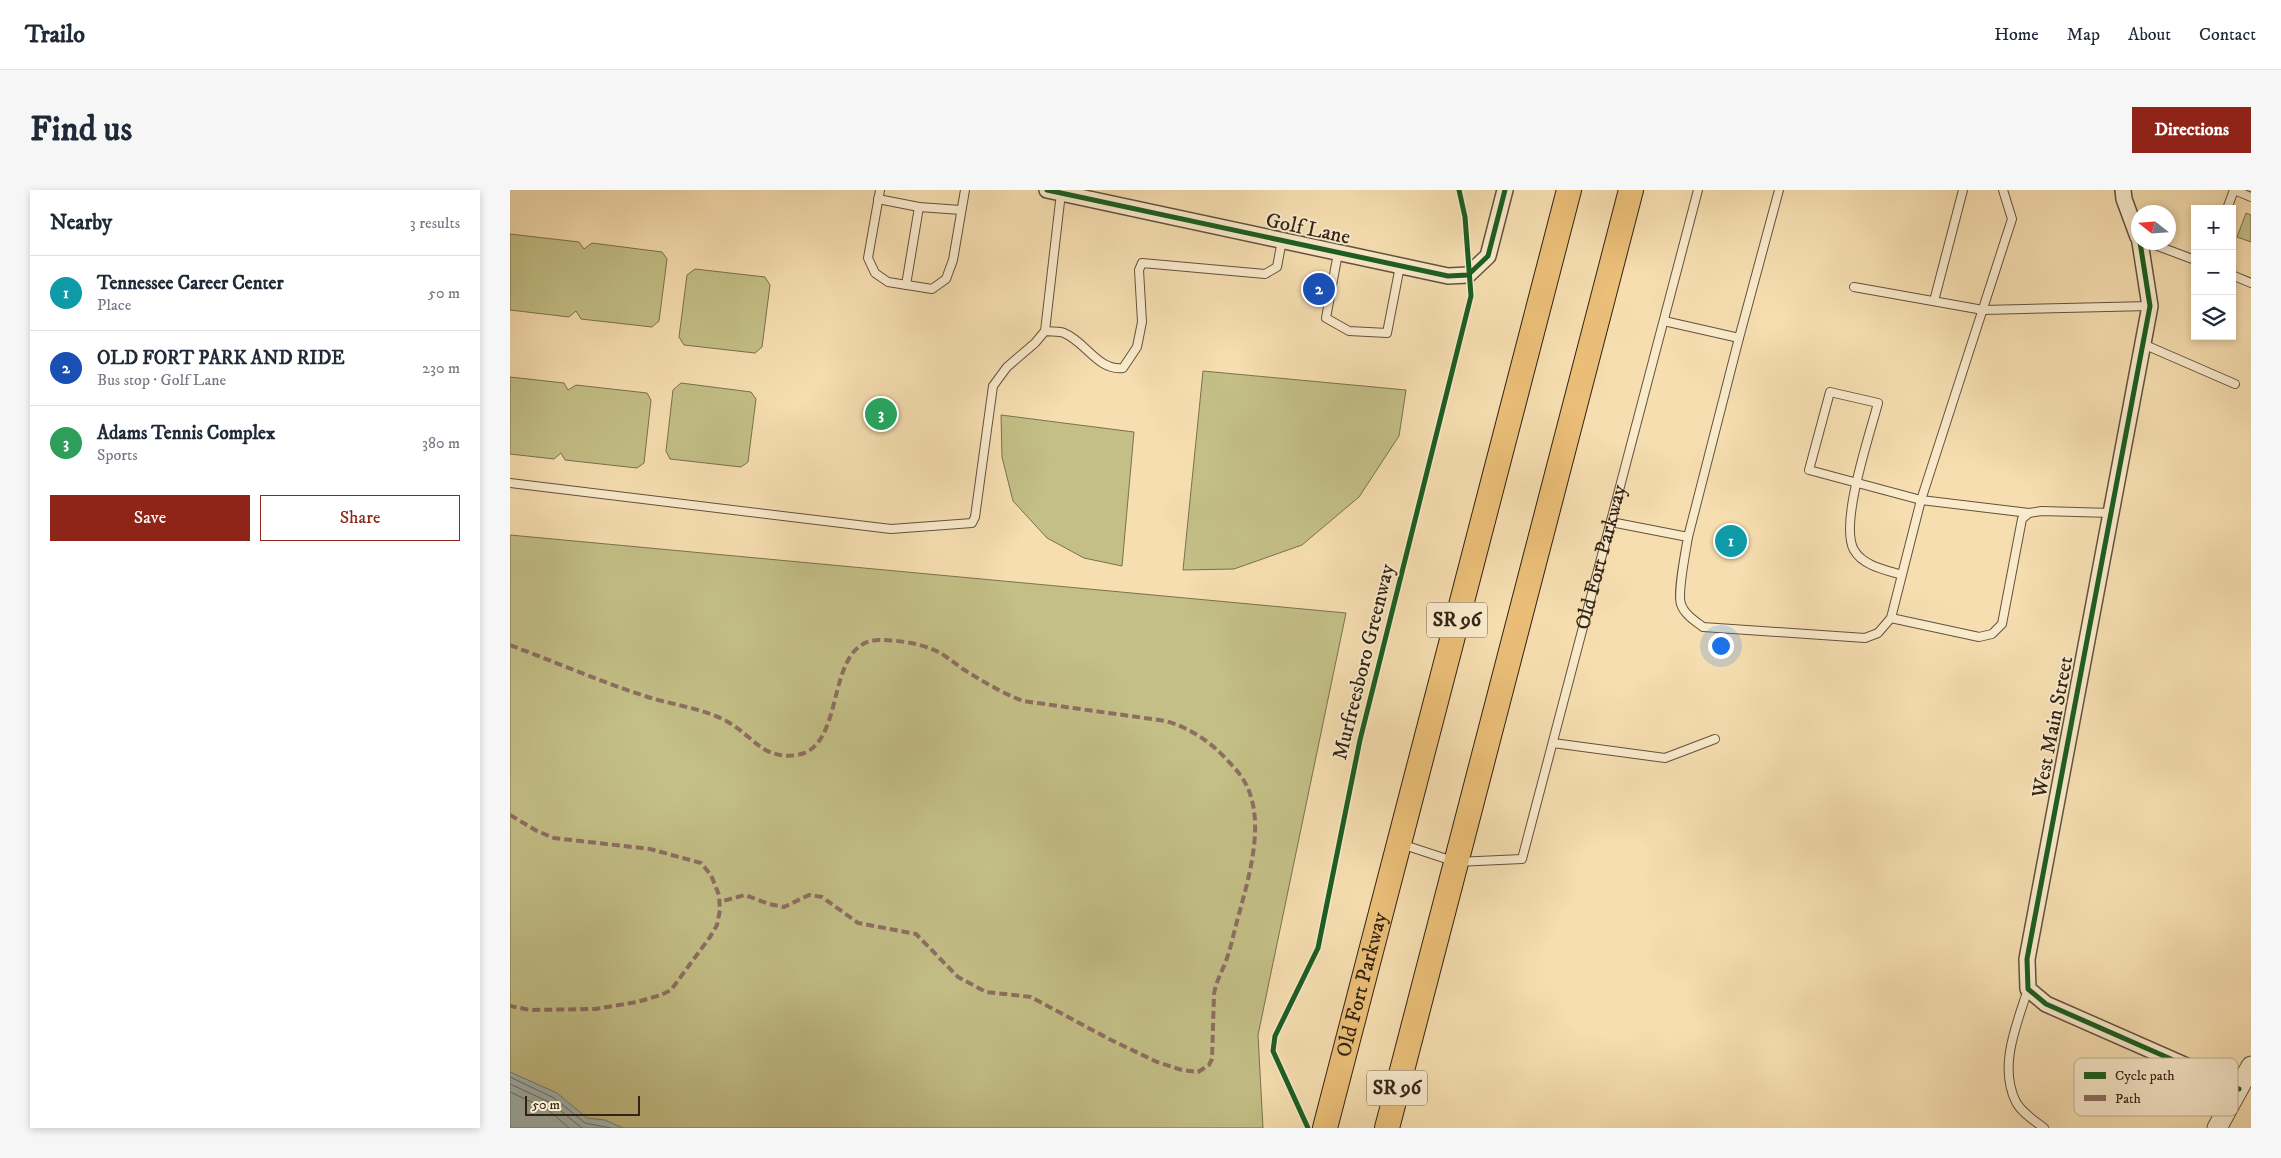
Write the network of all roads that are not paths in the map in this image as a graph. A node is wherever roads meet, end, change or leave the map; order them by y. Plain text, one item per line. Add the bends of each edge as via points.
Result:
1 (880, 190) edge
2 (965, 190) edge
3 (1505, 190) edge
4 (1569, 190) edge
5 (1631, 190) edge
6 (1698, 190) edge
7 (1778, 190) edge
8 (1963, 190) edge
9 (2003, 190) edge
10 (2123, 190) edge
11 (1054, 192) edge
12 (2251, 197) edge
13 (878, 199) junction
14 (2228, 205) edge
15 (919, 207) junction
16 (961, 210) junction
17 (2131, 218) edge
18 (1282, 240) junction
19 (2141, 250) edge
20 (2168, 250) edge
21 (1338, 252) junction
22 (2191, 258) edge
23 (1400, 266) junction
24 (2236, 277) edge
25 (2251, 283) edge
26 (906, 285) junction
27 (1854, 287) dead end
28 (1934, 301) junction
29 (2150, 306) junction
30 (1983, 310) junction
31 (1664, 322) junction
32 (1045, 332) junction
33 (1739, 338) junction
34 (2143, 344) junction
35 (2235, 384) dead end
36 (510, 483) edge
37 (1856, 484) junction
38 (1921, 500) junction
39 (2029, 513) junction
40 (2110, 513) junction
41 (1611, 522) junction
42 (1688, 537) junction
43 (1902, 575) junction
44 (1891, 618) junction
45 (1715, 739) dead end
46 (1553, 743) junction
47 (1399, 843) junction
48 (1456, 862) junction
49 (2028, 989) junction
50 (2169, 1058) edge
51 (2251, 1066) edge
52 (2239, 1089) edge
53 (2224, 1116) edge
54 (1325, 1128) edge
55 (1387, 1128) edge
56 (2044, 1128) edge
57 (2217, 1128) edge

1 - 13 lane
2 - 16 lane
3 - 23 street, Golf Lane via 1488,256 1468,275 1448,276
4 - 47 main road, Old Fort Parkway / SR 96
5 - 48 main road, SR 96
6 - 31 lane, Old Fort Parkway
7 - 33 lane
8 - 28 lane
9 - 30 lane via 2012,219
10 - 17 street
11 - 18 street, Golf Lane
11 - 32 lane
12 - 14 lane via 2234,190
13 - 15 lane
13 - 26 lane via 868,258 875,273 888,282
15 - 16 lane
15 - 26 lane
16 - 26 lane via 953,260 946,279 932,289
18 - 21 street, Golf Lane
18 - 32 lane via 1277,267 1265,274 1142,263 1139,270 1142,322 1137,347 1124,368 1103,364 1063,332
19 - 29 street, West Main Street
20 - 22 lane
21 - 23 street, Golf Lane
21 - 23 lane via 1326,318 1349,331 1388,332
24 - 25 lane
27 - 28 lane
28 - 30 lane
29 - 30 lane
29 - 34 street, West Main Street
30 - 38 lane
31 - 33 lane
31 - 41 lane, Old Fort Parkway
32 - 36 lane via 1007,367 993,386 972,523 891,529
33 - 42 lane
34 - 35 lane
34 - 40 street, West Main Street
37 - 37 lane via 1809,470 1830,392 1878,403
37 - 38 lane
37 - 43 lane via 1849,530 1854,550 1869,564
38 - 39 lane
38 - 43 lane
39 - 40 lane
39 - 44 lane via 2022,519 2002,624 1992,634 1979,637
40 - 49 street, West Main Street via 2027,959
41 - 42 lane
41 - 46 lane, Old Fort Parkway
42 - 44 lane via 1680,604 1703,627 1865,638 1878,634
43 - 44 lane
45 - 46 lane via 1665,758
46 - 48 lane, Old Fort Parkway via 1522,859
47 - 48 lane, Old Fort Parkway
47 - 54 main road, Old Fort Parkway / SR 96
48 - 55 main road, SR 96
49 - 50 street via 2046,1004
49 - 56 lane via 2010,1045 2009,1081 2016,1103
51 - 52 street
53 - 57 street

